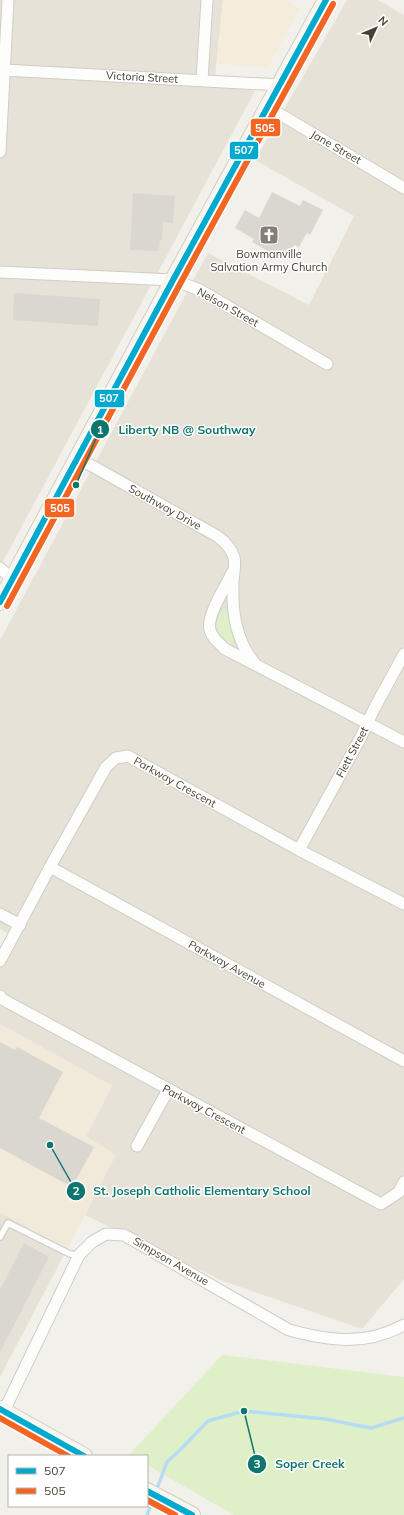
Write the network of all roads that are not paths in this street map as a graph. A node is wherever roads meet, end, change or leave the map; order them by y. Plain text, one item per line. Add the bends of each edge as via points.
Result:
1 (8, 0) edge
2 (207, 0) edge
3 (326, 0) edge
4 (4, 70) junction
5 (202, 80) junction
6 (281, 85) junction
7 (268, 107) junction
8 (0, 152) edge
9 (404, 188) edge
10 (0, 272) edge
11 (173, 280) junction
12 (327, 364) dead end
13 (78, 458) junction
14 (0, 568) edge
15 (233, 570) junction
16 (12, 579) junction
17 (0, 602) edge
18 (404, 654) edge
19 (256, 665) junction
20 (367, 723) junction
21 (404, 742) edge
22 (299, 850) junction
23 (50, 867) junction
24 (404, 904) edge
25 (0, 914) edge
26 (20, 925) junction
27 (0, 961) edge
28 (0, 996) edge
29 (404, 1061) edge
30 (168, 1090) junction
31 (137, 1146) dead end
32 (404, 1182) edge
33 (0, 1237) edge
34 (79, 1255) junction
35 (404, 1325) edge
36 (2, 1410) edge
37 (82, 1455) edge
38 (148, 1492) edge
39 (192, 1515) edge

1 - 4 street
2 - 5 street
3 - 6 main road
4 - 5 street, Victoria Street
4 - 8 street
5 - 6 street, Victoria Street
6 - 7 main road
7 - 9 street, Jane Street
7 - 11 main road
10 - 11 street, Nelson Street
11 - 12 street, Nelson Street via 200,290
11 - 13 main road
13 - 15 street, Southway Drive via 217,536 225,542 234,557
13 - 16 main road
14 - 16 street
15 - 19 street, Southway Drive via 234,619 244,648
15 - 19 street, Southway Drive via 210,616 209,629 212,636 225,649
16 - 17 main road
18 - 20 street, Flett Street
19 - 20 street, Southway Drive
20 - 21 street, Southway Drive
20 - 22 street, Flett Street
22 - 23 street, Parkway Crescent via 128,756 116,758 106,768
22 - 24 street, Parkway Crescent
23 - 26 street, Parkway Crescent
23 - 29 street, Parkway Avenue
25 - 26 street
26 - 27 street, Parkway Crescent
28 - 30 street, Parkway Crescent
30 - 31 street
30 - 32 street, Parkway Crescent via 381,1204 399,1192
33 - 34 lane via 8,1223 70,1254
34 - 35 street, Simpson Avenue via 92,1242 106,1234 124,1235 289,1330 314,1337 338,1340 370,1338 394,1331
34 - 36 street, Simpson Avenue
36 - 37 main road
38 - 39 main road

